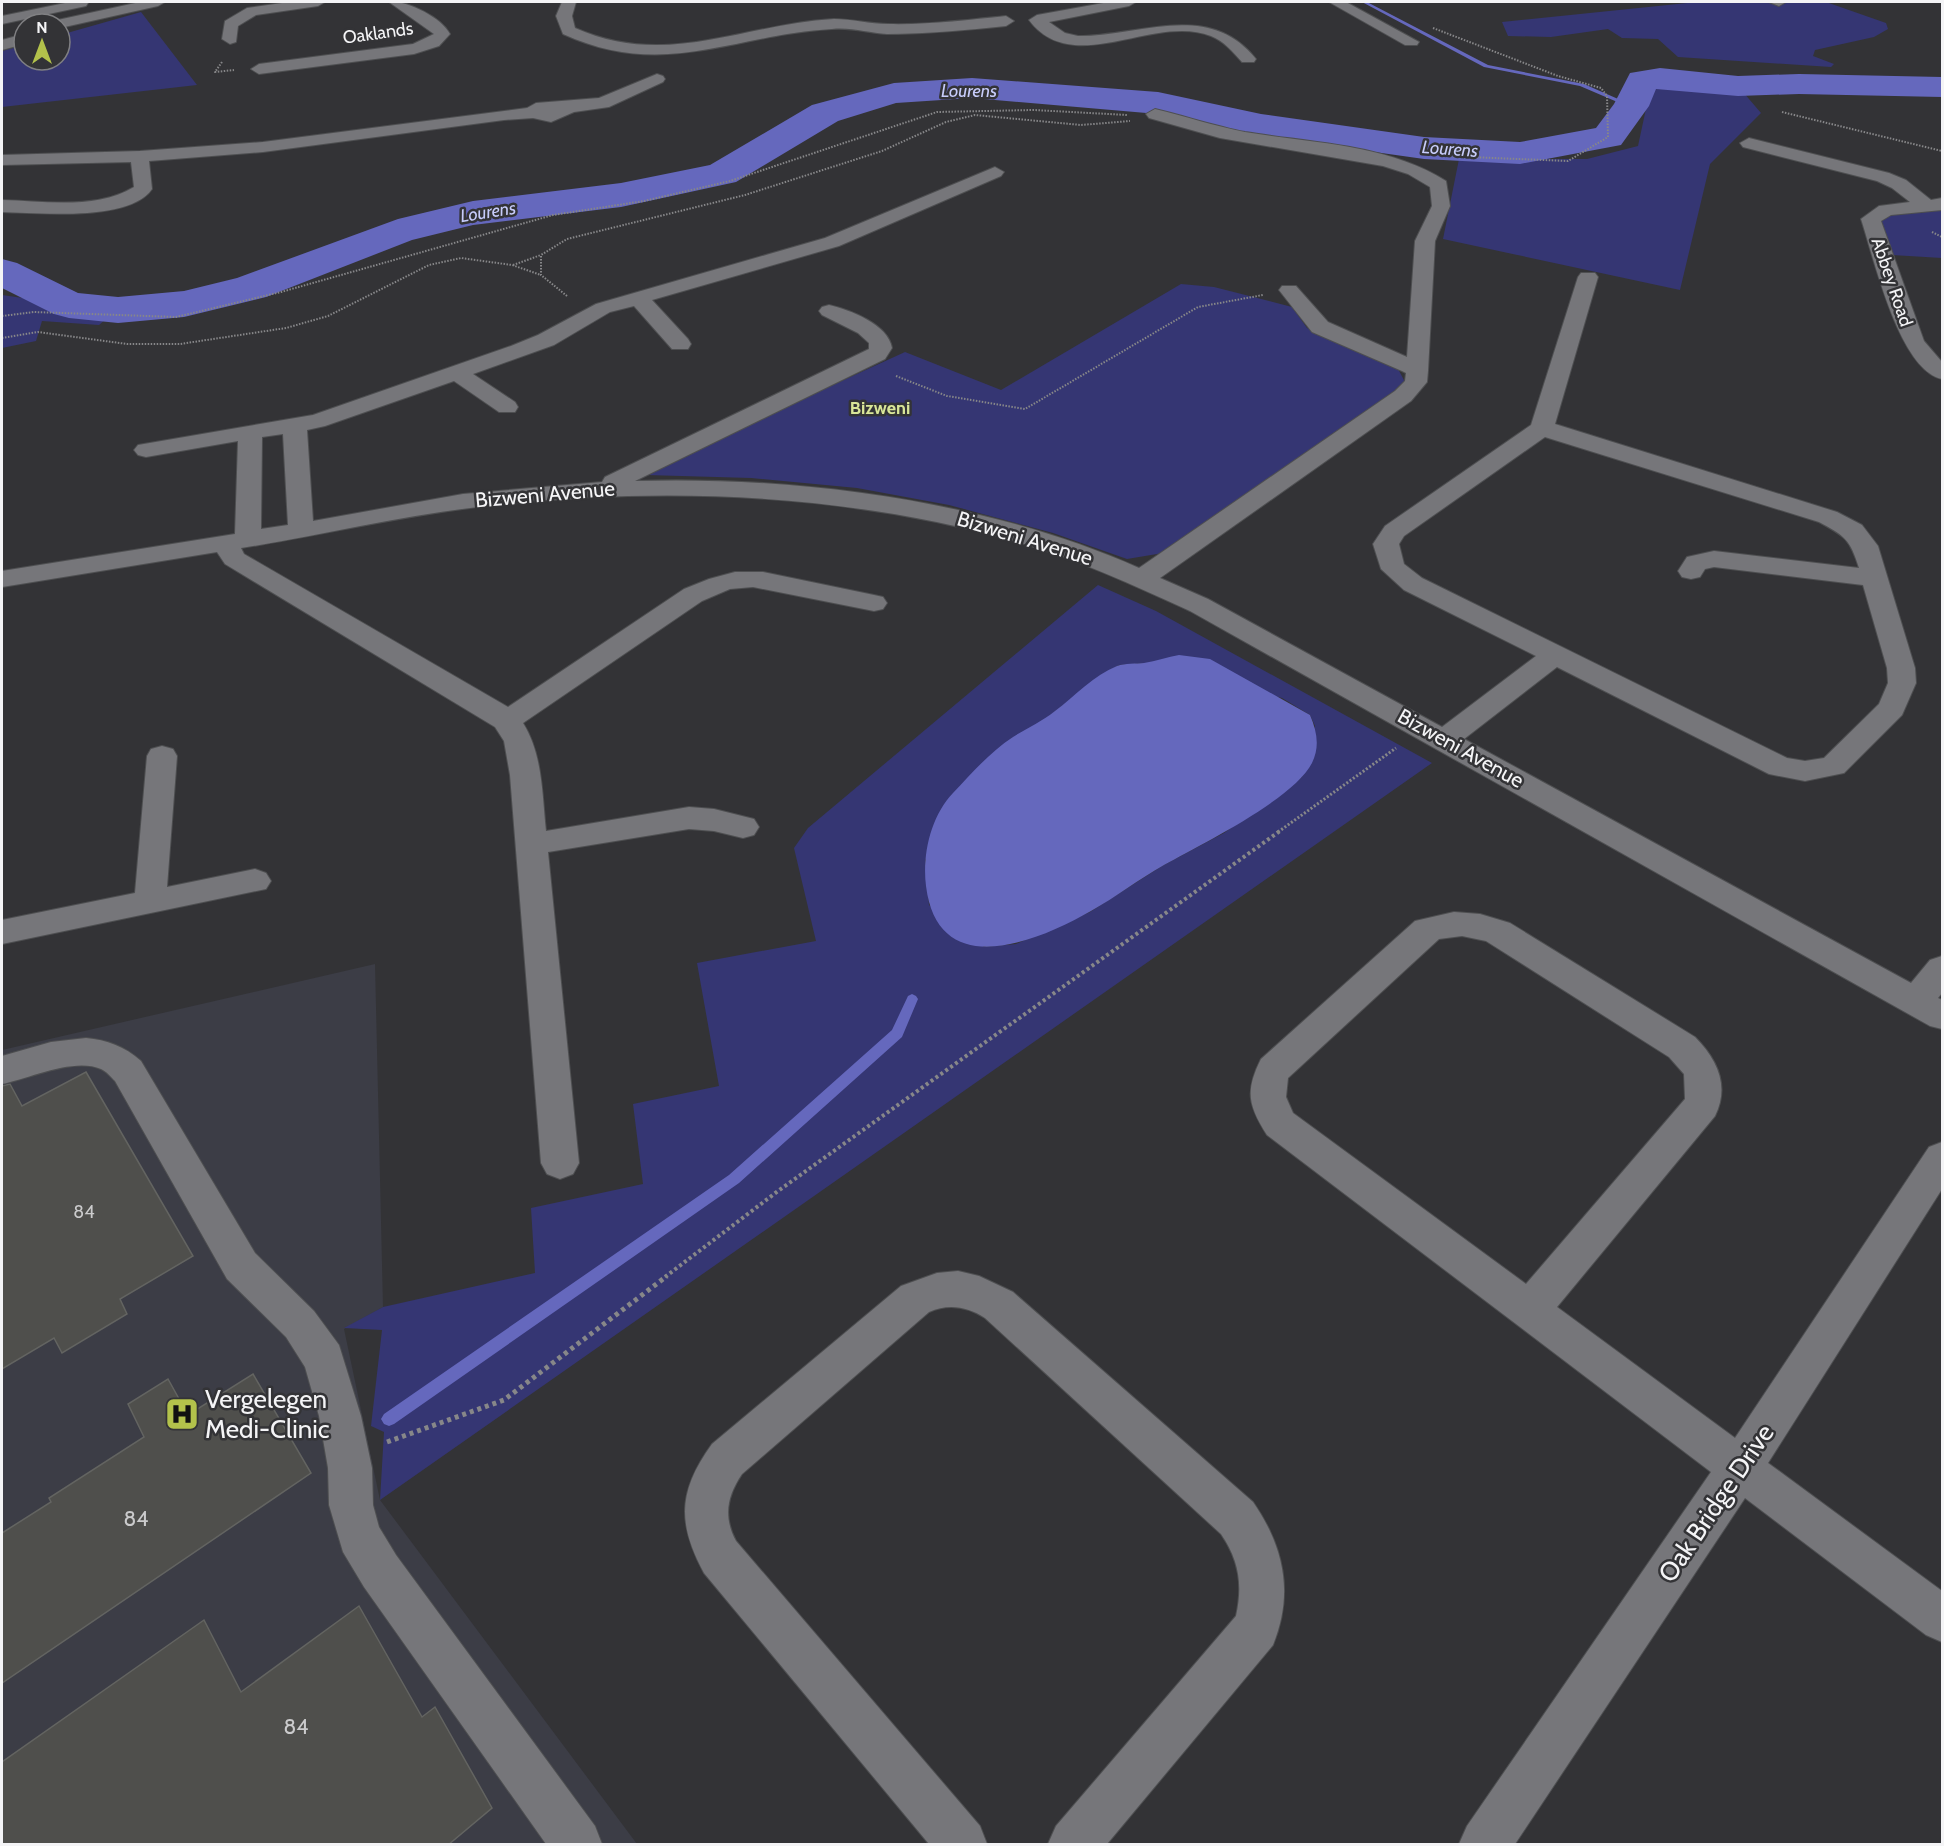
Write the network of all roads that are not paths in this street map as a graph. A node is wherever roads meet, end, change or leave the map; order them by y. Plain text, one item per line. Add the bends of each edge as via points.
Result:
1 (158, 2) edge
2 (318, 2) edge
3 (396, 2) edge
4 (569, 2) edge
5 (1130, 2) edge
6 (1336, 2) edge
7 (77, 4) edge
8 (128, 9) junction
9 (819, 9) dead end
10 (2, 20) edge
11 (72, 21) edge
12 (1006, 21) dead end
13 (834, 24) junction
14 (72, 26) edge
15 (230, 39) dead end
16 (1411, 42) dead end
17 (1248, 59) dead end
18 (259, 69) dead end
19 (657, 79) dead end
20 (1155, 114) road end
21 (1749, 143) dead end
22 (140, 156) junction
23 (2, 160) edge
24 (995, 172) dead end
25 (1934, 205) edge
26 (2, 206) edge
27 (1588, 277) dead end
28 (1289, 290) road end
29 (638, 298) junction
30 (829, 311) dead end
31 (680, 344) dead end
32 (1417, 371) junction
33 (1942, 372) edge
34 (458, 374) junction
35 (507, 407) dead end
36 (295, 427) junction
37 (1542, 428) junction
38 (250, 434) junction
39 (146, 450) dead end
40 (602, 488) junction
41 (301, 530) junction
42 (236, 540) junction
43 (1691, 572) dead end
44 (1144, 577) junction
45 (1874, 578) junction
46 (2, 579) edge
47 (874, 603) dead end
48 (1554, 656) junction
49 (507, 722) junction
50 (1435, 733) junction
51 (162, 756) dead end
52 (743, 827) dead end
53 (532, 844) junction
54 (255, 881) dead end
55 (150, 902) junction
56 (2, 932) edge
57 (1942, 969) edge
58 (1929, 1009) edge
59 (2, 1070) edge
60 (1942, 1158) edge
61 (560, 1163) dead end
62 (1528, 1311) junction
63 (1740, 1468) junction
64 (1942, 1618) edge
65 (577, 1845) edge
66 (962, 1845) edge
67 (1074, 1845) edge
68 (1485, 1845) edge

1 - 8 street
2 - 15 street via 247,12 230,24
3 - 18 street, Oaklands via 440,30 440,38 414,49
4 - 13 street via 564,16 568,31 590,43 620,48 681,48
5 - 17 street via 1037,18 1059,36 1079,41 1178,24 1195,25 1230,42
6 - 16 street
7 - 10 street
8 - 11 street
8 - 14 street
9 - 13 street
12 - 13 street via 888,29
19 - 22 street via 603,102 566,108 544,105 533,113 263,147
20 - 32 street via 1191,128 1386,160 1426,175 1439,185 1441,206 1425,241
21 - 25 street via 1883,177
22 - 23 street
22 - 26 street via 145,183 131,198 93,206
24 - 29 street via 832,242
25 - 33 street, Abbey Road via 1886,210 1871,219 1912,341 1923,357
27 - 37 street
28 - 32 street via 1320,327
29 - 31 street
29 - 34 street via 588,315 546,340
30 - 40 street via 866,328 880,341 877,354
32 - 44 street via 1416,382 1403,396
34 - 35 street
34 - 36 street
36 - 38 street
36 - 41 street
37 - 45 street via 1837,520 1863,540
37 - 48 street via 1394,531 1386,552 1394,568 1413,584
38 - 39 street
38 - 42 street
40 - 41 street, Bizweni Avenue via 482,498
40 - 44 street, Bizweni Avenue via 725,487 887,503 957,516
41 - 42 street, Bizweni Avenue
42 - 46 street, Bizweni Avenue
42 - 49 street via 234,560
43 - 45 street via 1696,563 1714,559
44 - 50 street, Bizweni Avenue
45 - 48 street via 1901,668 1899,696 1842,759 1821,770 1793,770 1769,762
47 - 49 street via 763,580 722,582 693,595
48 - 50 street
49 - 53 street via 515,730 522,749
50 - 58 street, Bizweni Avenue
51 - 55 street
52 - 53 street via 689,818
53 - 61 street
54 - 55 street
55 - 56 street
57 - 58 street
59 - 65 street via 74,1053 109,1055 120,1062 241,1266 300,1324 324,1359 340,1416 350,1468 351,1505 359,1536 380,1571
60 - 63 street, Oak Bridge Drive
62 - 62 street via 1702,1105 1705,1082 1701,1069 1682,1047 1498,932 1464,923 1438,926 1427,930 1274,1069 1266,1091 1268,1103 1290,1133
62 - 63 street
63 - 64 street
63 - 68 street, Oak Bridge Drive
66 - 67 street via 720,1557 705,1521 710,1486 727,1459 915,1299 955,1288 987,1296 999,1305 1237,1518 1249,1534 1264,1575 1256,1628

